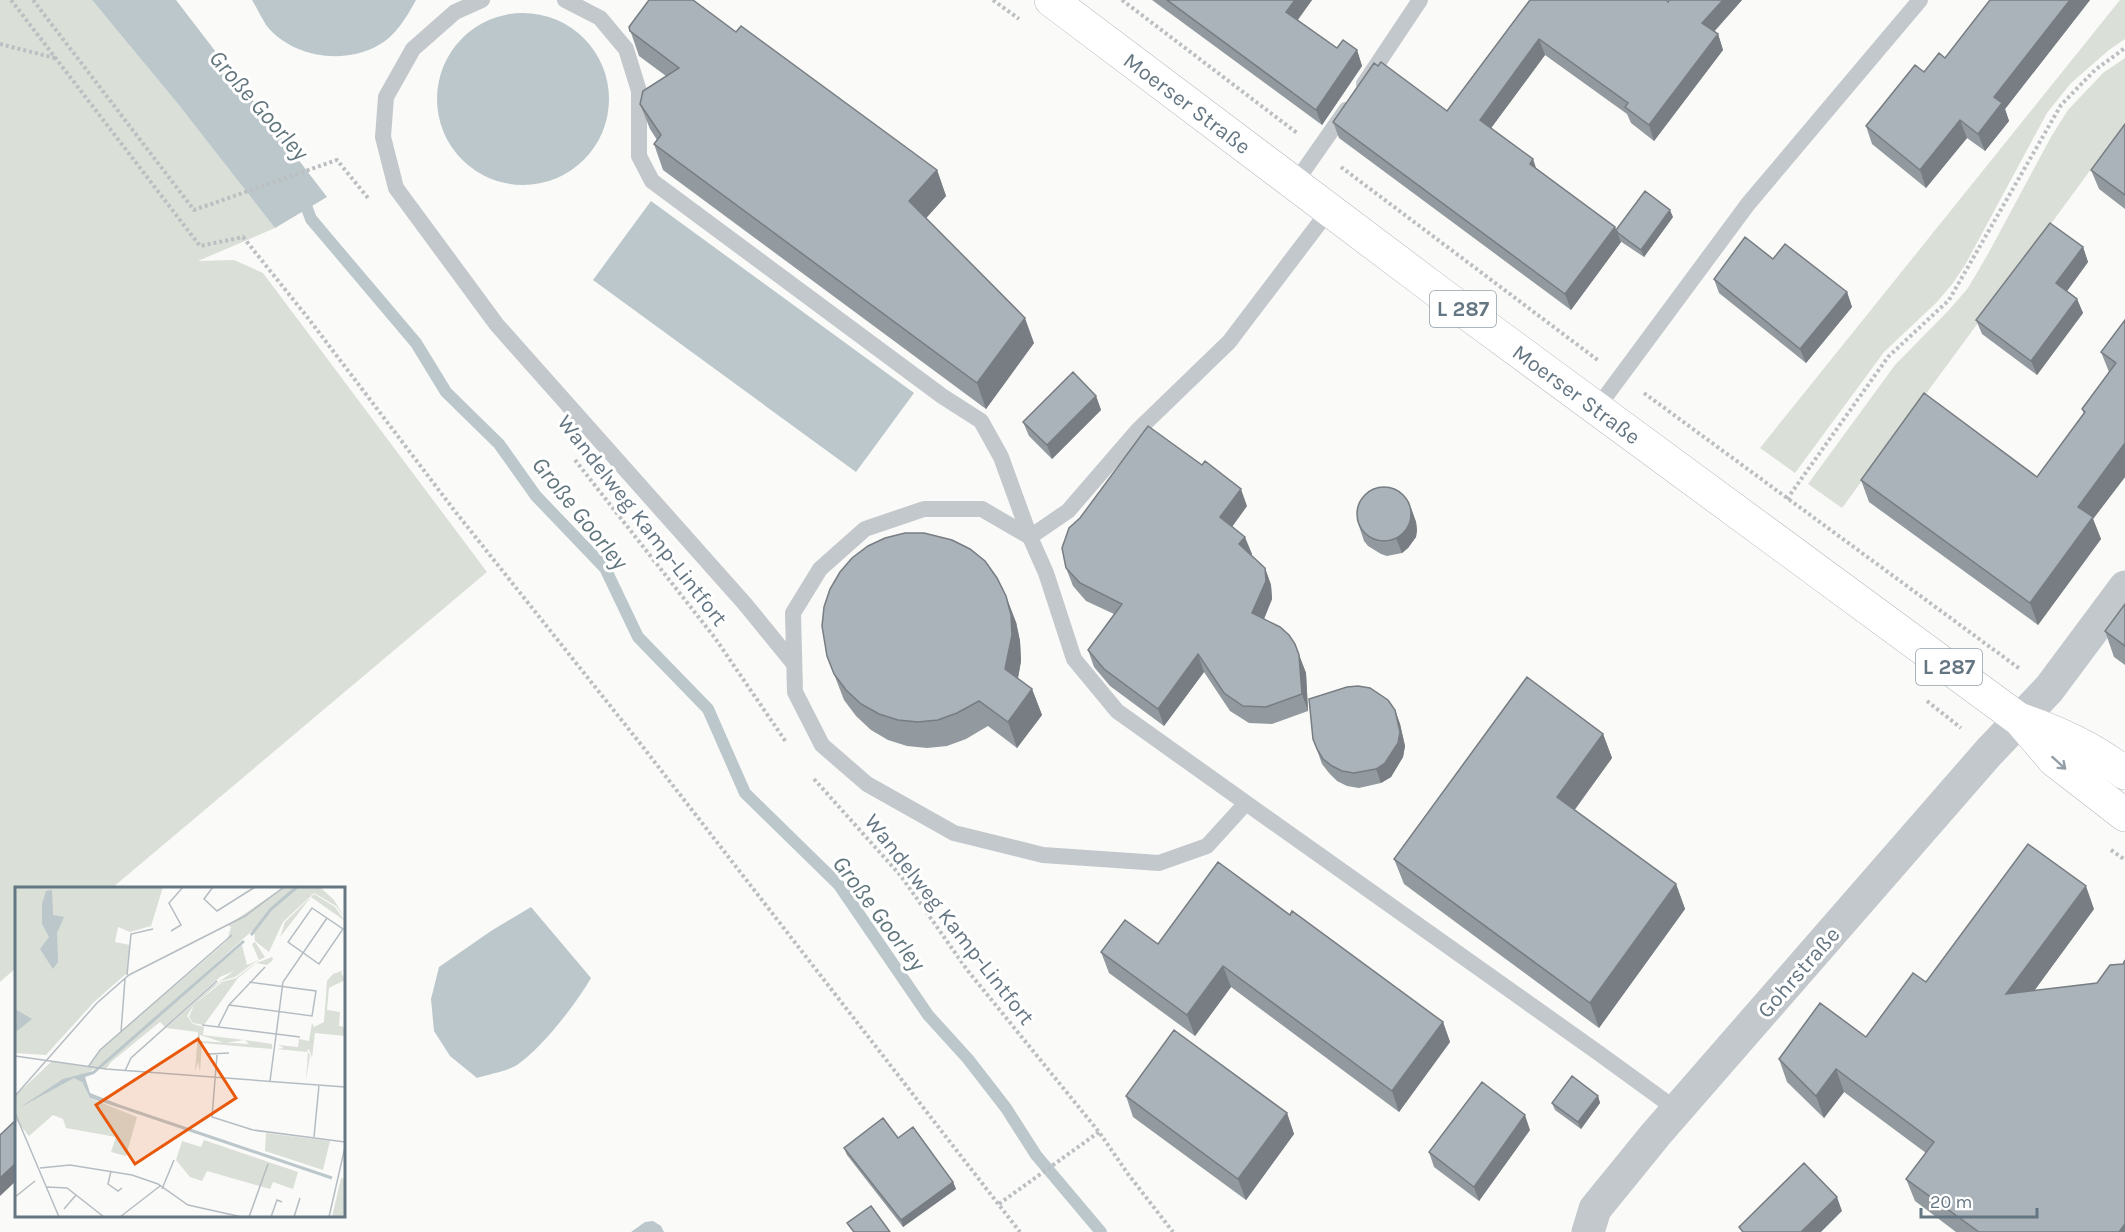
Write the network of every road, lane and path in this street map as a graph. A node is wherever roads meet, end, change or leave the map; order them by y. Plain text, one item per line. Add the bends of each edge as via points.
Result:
1 (11, 0) edge
2 (33, 0) edge
3 (482, 0) edge
4 (565, 0) edge
5 (1051, 0) edge
6 (1420, 0) edge
7 (1920, 0) edge
8 (0, 44) edge
9 (2125, 48) edge
10 (56, 58) junction
11 (1295, 183) junction
12 (373, 204) dead end
13 (1330, 209) junction
14 (1597, 408) junction
15 (570, 452) dead end
16 (1787, 499) dead end
17 (1030, 537) junction
18 (2125, 587) edge
19 (794, 664) junction
20 (2020, 720) junction
21 (787, 744) dead end
22 (808, 772) dead end
23 (2125, 773) edge
24 (1246, 803) junction
25 (2125, 815) edge
26 (1677, 1110) junction
27 (1099, 1132) junction
28 (999, 1204) junction
29 (1020, 1232) edge
30 (1173, 1232) edge
31 (1588, 1232) edge

1 - 10 path
2 - 12 path via 194,210 337,160
3 - 19 lane via 455,12 413,49 386,97 383,137 396,188 497,325
4 - 17 lane via 600,18 626,50 639,91 639,156 652,181 981,421 1001,457
5 - 11 main road, Moerser Straße / L 287
6 - 11 lane
7 - 14 lane via 1748,204
8 - 10 path
9 - 16 path via 2095,70 2061,105 1949,300 1888,357
10 - 28 path via 200,246 243,237
11 - 13 main road, Moerser Straße / L 287
13 - 14 main road, Moerser Straße / L 287
13 - 17 lane via 1229,342 1138,430 1068,510
14 - 20 main road, Moerser Straße / L 287
15 - 21 path, Wandelweg Kamp-Lintfort via 715,638
17 - 19 lane via 982,509 924,509 865,529 820,569 793,613
17 - 24 lane via 1047,573 1074,659 1117,711
18 - 20 street, Gohrstraße via 2049,690
19 - 24 lane via 795,692 822,745 867,784 954,833 1043,855 1159,863 1207,846
20 - 23 main road, Moerser Straße / L 287 via 2070,738
20 -> 25 main road, Moerser Straße / L 287 via 2054,759
20 - 26 street, Gohrstraße
22 - 27 path, Wandelweg Kamp-Lintfort via 901,876 968,971
24 - 26 lane
26 - 31 street, Gohrstraße via 1595,1209
27 - 28 path
27 - 30 path, Wandelweg Kamp-Lintfort
28 - 29 path

